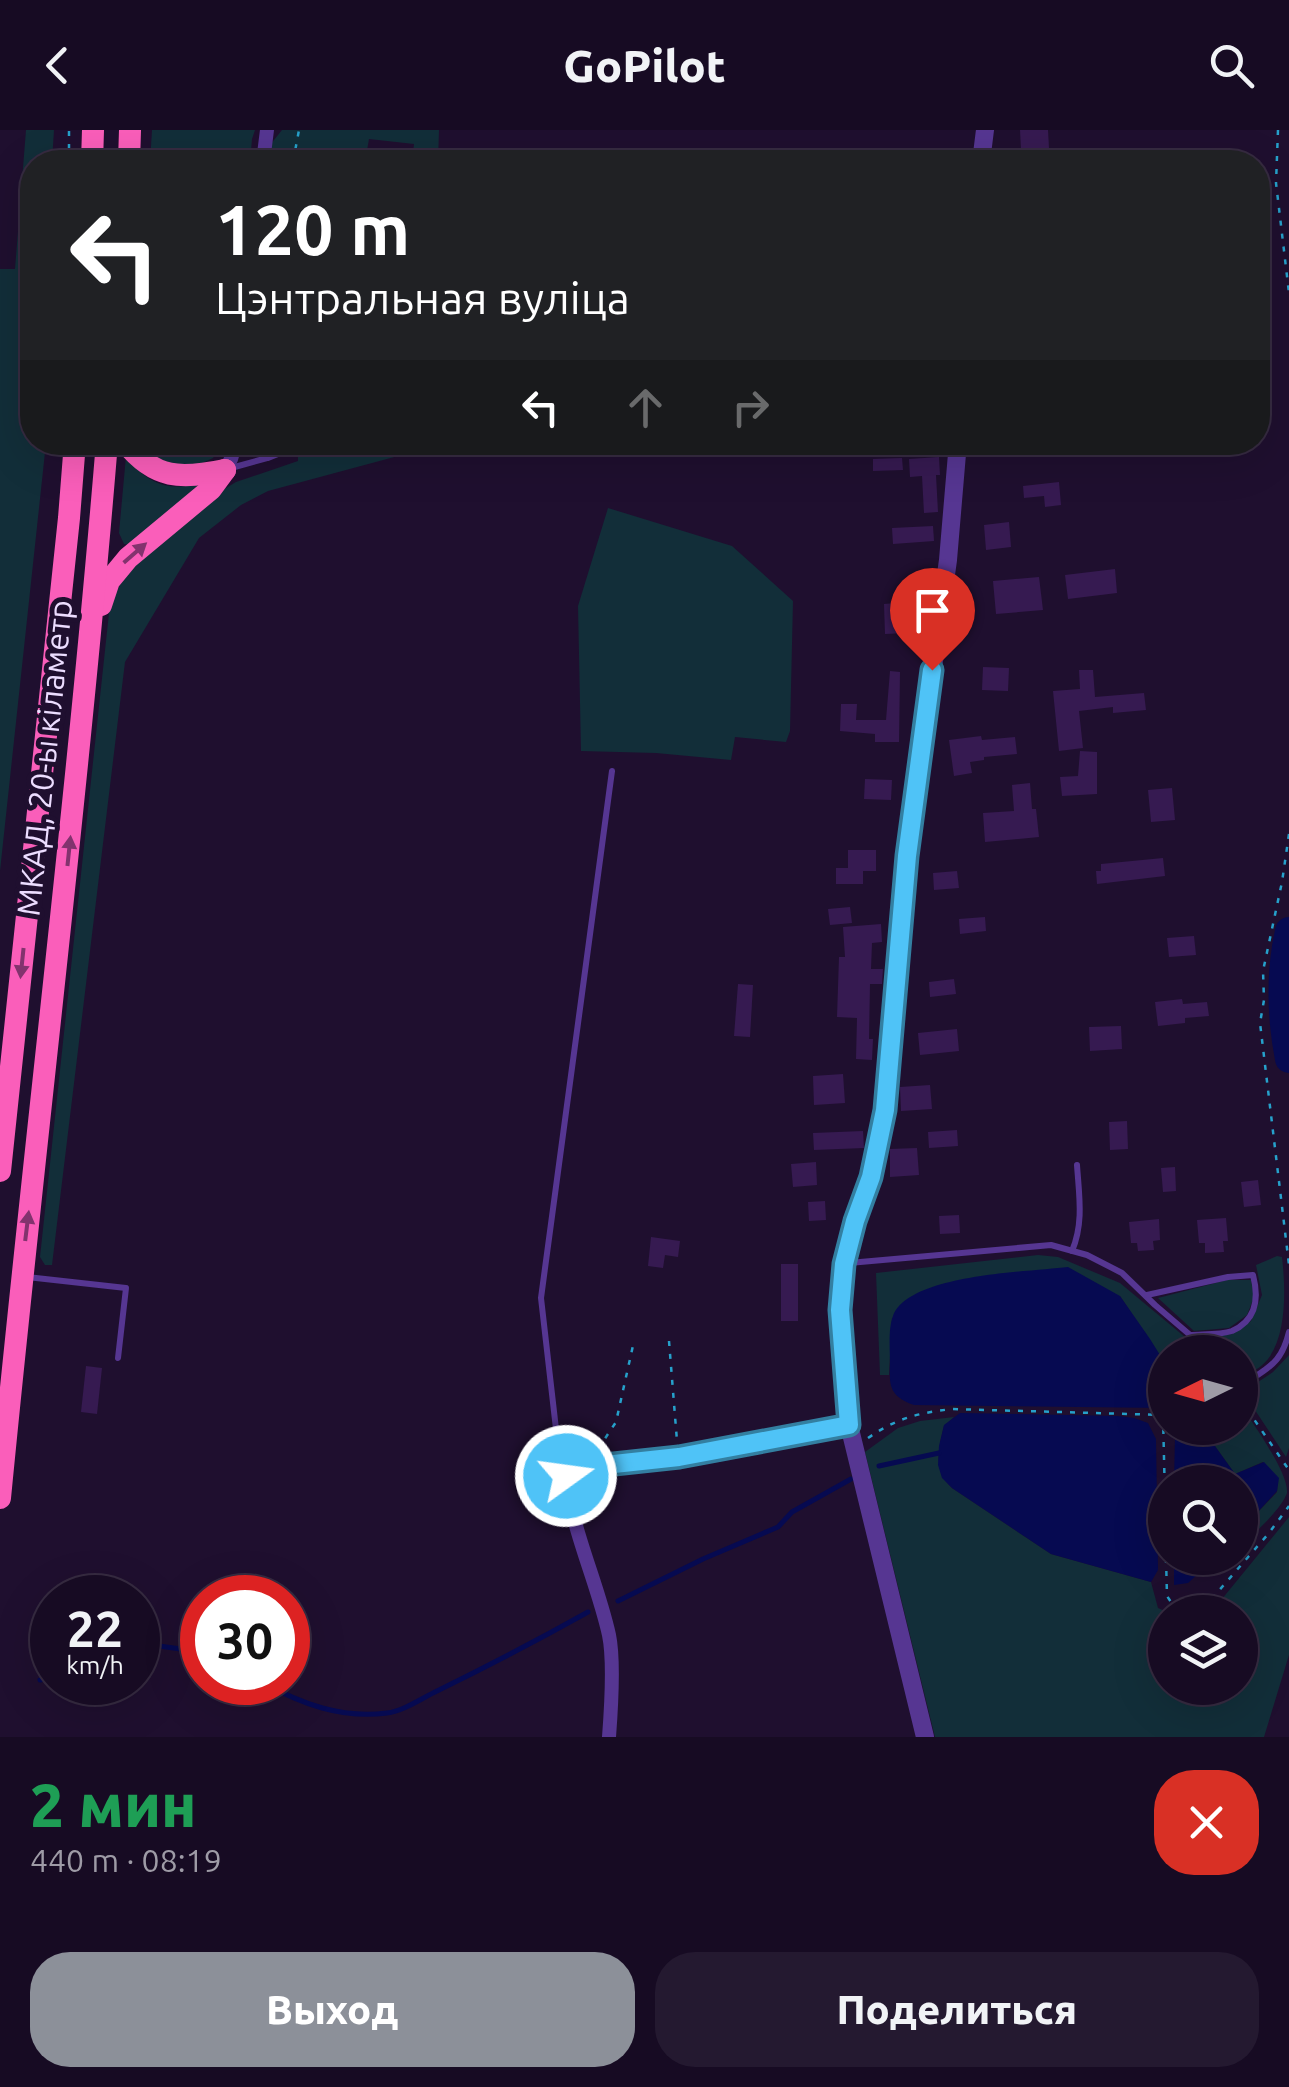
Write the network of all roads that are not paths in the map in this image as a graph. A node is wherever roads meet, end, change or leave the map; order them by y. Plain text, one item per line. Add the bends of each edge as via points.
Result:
1 (74, 455) edge
2 (106, 455) edge
3 (136, 455) edge
4 (232, 455) edge
5 (268, 455) edge
6 (274, 455) edge
7 (957, 455) edge
8 (266, 458) junction
9 (224, 470) junction
10 (91, 637) junction
11 (612, 772) dead end
12 (1078, 1165) dead end
13 (0, 1171) edge
14 (1072, 1251) junction
15 (844, 1264) junction
16 (21, 1276) junction
17 (1146, 1295) junction
18 (1289, 1332) edge
19 (1190, 1335) joint
20 (118, 1358) dead end
21 (1258, 1375) edge
22 (849, 1425) junction
23 (566, 1476) junction
24 (0, 1498) edge
25 (609, 1737) edge
26 (925, 1737) edge

1 -> 13 highway, МКАД, 20-ы кіламетр
2 - 10 highway, МКАД, 20-ы кіламетр
3 - 9 highway via 181,476
4 - 9 street
5 - 8 lane
6 - 8 lane
7 - 15 street via 907,856 885,1110
8 - 9 lane
10 -> 9 highway via 109,581 211,490
16 -> 10 highway, МКАД, 20-ы кіламетр
11 - 23 lane via 541,1298
12 - 14 lane via 1080,1216
14 - 15 lane via 1050,1246
14 - 17 lane via 1122,1273
15 - 22 street via 840,1310
16 - 20 lane via 126,1288
16 - 24 highway, МКАД, 20-ы кіламетр
17 - 19 lane
17 - 19 lane via 1253,1276 1258,1296 1250,1318 1232,1331
18 - 21 lane via 1285,1349
22 - 23 street via 586,1467
22 - 26 street
23 - 25 street via 610,1639

